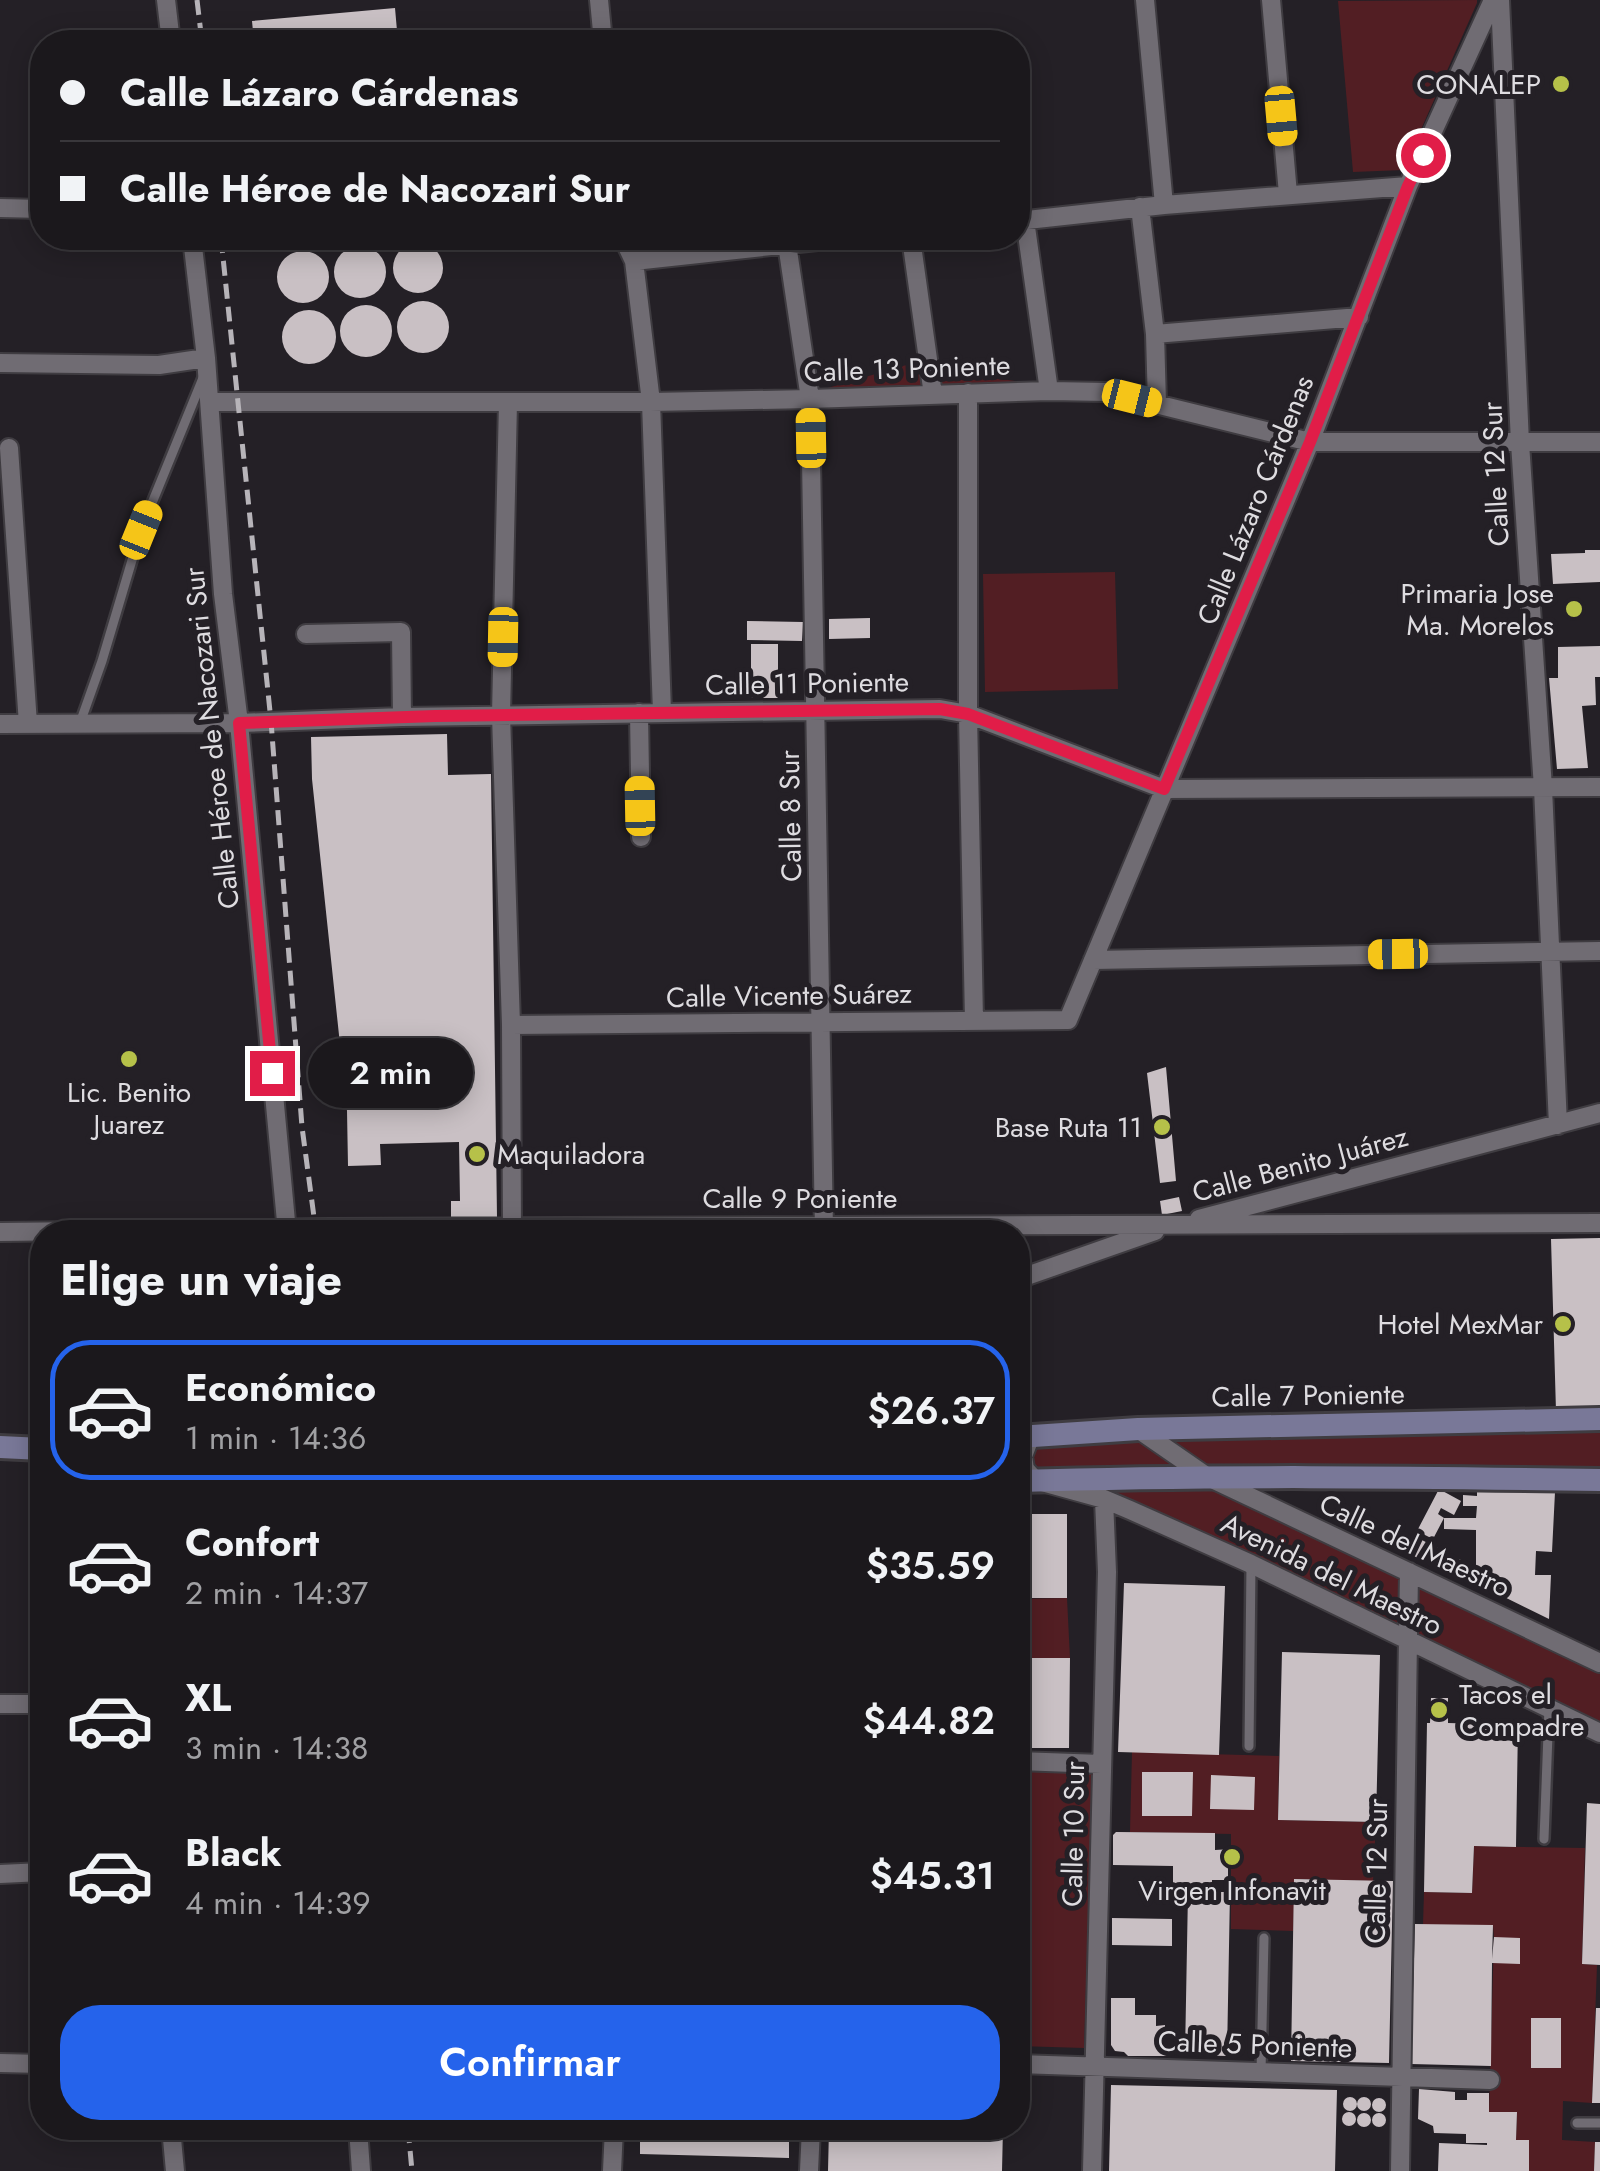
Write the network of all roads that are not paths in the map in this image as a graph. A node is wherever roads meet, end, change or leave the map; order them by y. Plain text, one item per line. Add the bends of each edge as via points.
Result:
1 (166, 0) edge
2 (599, 0) edge
3 (1145, 0) edge
4 (1272, 0) edge
5 (1496, 0) edge
6 (170, 30) edge
7 (602, 30) edge
8 (1408, 186) junction
9 (1288, 194) junction
10 (1164, 204) junction
11 (1140, 207) junction
12 (0, 208) edge
13 (30, 209) edge
14 (1030, 219) edge
15 (193, 250) edge
16 (629, 250) edge
17 (681, 250) edge
18 (789, 250) edge
19 (913, 250) edge
20 (1026, 250) edge
21 (634, 261) junction
22 (1359, 317) junction
23 (1154, 334) junction
24 (0, 363) edge
25 (207, 363) junction
26 (1049, 391) junction
27 (968, 393) junction
28 (932, 395) junction
29 (810, 399) junction
30 (210, 402) junction
31 (508, 402) junction
32 (652, 402) junction
33 (1156, 404) junction
34 (1310, 442) junction
35 (1600, 442) edge
36 (1520, 443) junction
37 (8, 448) dead end
38 (306, 634) dead end
39 (816, 710) junction
40 (638, 712) junction
41 (662, 712) junction
42 (968, 714) junction
43 (501, 715) junction
44 (402, 717) junction
45 (80, 723) junction
46 (239, 723) junction
47 (0, 724) edge
48 (28, 724) junction
49 (1600, 786) edge
50 (1543, 788) junction
51 (1164, 789) junction
52 (641, 837) dead end
53 (1550, 951) junction
54 (1600, 951) edge
55 (1093, 960) junction
56 (1068, 1020) joint
57 (974, 1021) junction
58 (820, 1023) junction
59 (512, 1025) junction
60 (1600, 1113) edge
61 (1558, 1125) junction
62 (286, 1220) edge
63 (512, 1220) edge
64 (824, 1220) edge
65 (1600, 1223) edge
66 (1170, 1226) junction
67 (1030, 1227) edge
68 (0, 1232) edge
69 (30, 1232) edge
70 (1030, 1275) edge
71 (1600, 1419) edge
72 (1138, 1428) junction
73 (1030, 1436) edge
74 (0, 1448) edge
75 (30, 1449) edge
76 (1206, 1476) junction
77 (1030, 1480) edge
78 (1600, 1480) edge
79 (1030, 1481) edge
80 (1104, 1498) junction
81 (1251, 1564) junction
82 (1409, 1572) junction
83 (1408, 1641) junction
84 (1600, 1662) edge
85 (0, 1704) edge
86 (30, 1704) edge
87 (1549, 1708) junction
88 (1600, 1733) edge
89 (1249, 1746) dead end
90 (1030, 1761) edge
91 (1102, 1764) junction
92 (1544, 1840) dead end
93 (30, 1873) edge
94 (0, 1874) edge
95 (1264, 1938) dead end
96 (0, 2064) edge
97 (30, 2064) edge
98 (1030, 2064) edge
99 (1094, 2067) junction
100 (1261, 2072) junction
101 (1400, 2076) junction
102 (1490, 2080) dead end
103 (1577, 2122) dead end
104 (1600, 2123) edge
105 (172, 2140) edge
106 (359, 2140) edge
107 (613, 2140) edge
108 (810, 2140) edge
109 (175, 2171) edge
110 (360, 2171) edge
111 (612, 2171) edge
112 (810, 2171) edge
113 (1092, 2171) edge
114 (1400, 2171) edge

1 - 6 street
2 - 7 street
3 - 10 street
4 - 9 street
5 - 8 street, Calle Lázaro Cárdenas
5 - 36 street, Calle 12 Sur
8 - 9 street
8 - 22 street, Calle Lázaro Cárdenas
9 - 10 street
10 - 11 street
11 - 14 street
11 - 23 street
12 - 13 street
15 - 25 street, Calle Héroe de Nacozari Sur
16 - 21 street
17 - 21 street
18 - 29 street, Calle 8 Sur
19 - 28 street
20 - 26 street
21 - 32 street
22 - 23 street
22 - 34 street, Calle Lázaro Cárdenas
23 - 33 street
24 - 25 street
25 - 30 street, Calle Héroe de Nacozari Sur
25 - 45 lane via 141,530
26 - 27 street, Calle 13 Poniente
26 - 33 street, Calle 13 Poniente via 1107,392
27 - 28 street, Calle 13 Poniente
27 - 42 street
28 - 29 street, Calle 13 Poniente
29 - 32 street, Calle 13 Poniente
29 - 39 street, Calle 8 Sur
30 - 31 street, Calle 13 Poniente
30 - 46 street, Calle Héroe de Nacozari Sur
31 - 32 street, Calle 13 Poniente
31 - 43 street
32 - 41 street
33 - 34 street, Calle 13 Poniente
34 - 36 street, Calle 13 Poniente
34 - 51 street, Calle Lázaro Cárdenas
35 - 36 street, Calle 13 Poniente
36 - 50 street, Calle 12 Sur
37 - 48 street
38 - 44 street via 401,632
39 - 41 street, Calle 11 Poniente
39 - 42 street, Calle 11 Poniente
39 - 58 street, Calle 8 Sur
40 - 41 street, Calle 11 Poniente
40 - 43 street, Calle 11 Poniente
40 - 52 street
42 - 51 street, Calle 11 Poniente
42 - 57 street
43 - 44 street, Calle 11 Poniente
43 - 59 street
44 - 46 street, Calle 11 Poniente
45 - 46 street, Calle 11 Poniente
45 - 48 street, Calle 11 Poniente
46 - 62 street, Calle Héroe de Nacozari Sur
47 - 48 street, Calle 11 Poniente
49 - 50 street, Calle 11 Poniente
50 - 51 street, Calle 11 Poniente
50 - 53 street, Calle 12 Sur
51 - 55 street, Calle Lázaro Cárdenas
53 - 54 street
53 - 55 street
53 - 61 street, Calle 12 Sur
55 - 56 street, Calle Lázaro Cárdenas
56 - 57 street, Calle Vicente Suárez
57 - 58 street, Calle Vicente Suárez
58 - 59 street, Calle Vicente Suárez
58 - 64 street, Calle 8 Sur
59 - 63 street
60 - 61 street, Calle Benito Juárez
61 - 66 street, Calle Benito Juárez
65 - 66 street, Calle 9 Poniente
66 - 67 street, Calle 9 Poniente
66 - 70 street, Calle Benito Juárez
68 - 69 street, Calle 9 Poniente
71 - 72 main road, Calle 7 Poniente
72 - 73 main road, Calle 7 Poniente
72 - 76 street, Calle del Maestro
74 - 75 main road
76 - 77 main road
76 - 78 main road
76 - 82 street, Calle del Maestro
79 - 80 street, Avenida del Maestro
80 - 81 street, Avenida del Maestro
80 - 91 street, Calle 10 Sur
81 - 83 street, Avenida del Maestro
81 - 89 lane
82 - 83 street, Calle 12 Sur
82 - 84 street, Calle del Maestro
83 - 87 street, Avenida del Maestro
83 - 101 street, Calle 12 Sur
85 - 86 street
87 - 88 street, Avenida del Maestro
87 - 92 lane
90 - 91 street
91 - 99 street, Calle 10 Sur
93 - 94 street
95 - 100 lane
96 - 97 street
98 - 99 street, Calle 5 Poniente
99 - 100 street, Calle 5 Poniente
99 - 113 street, Calle 10 Sur
100 - 101 street, Calle 5 Poniente
101 - 102 street, Calle 5 Poniente
101 - 114 street, Calle 12 Sur
103 - 104 lane
105 - 109 street
106 - 110 street
107 - 111 street
108 - 112 street

